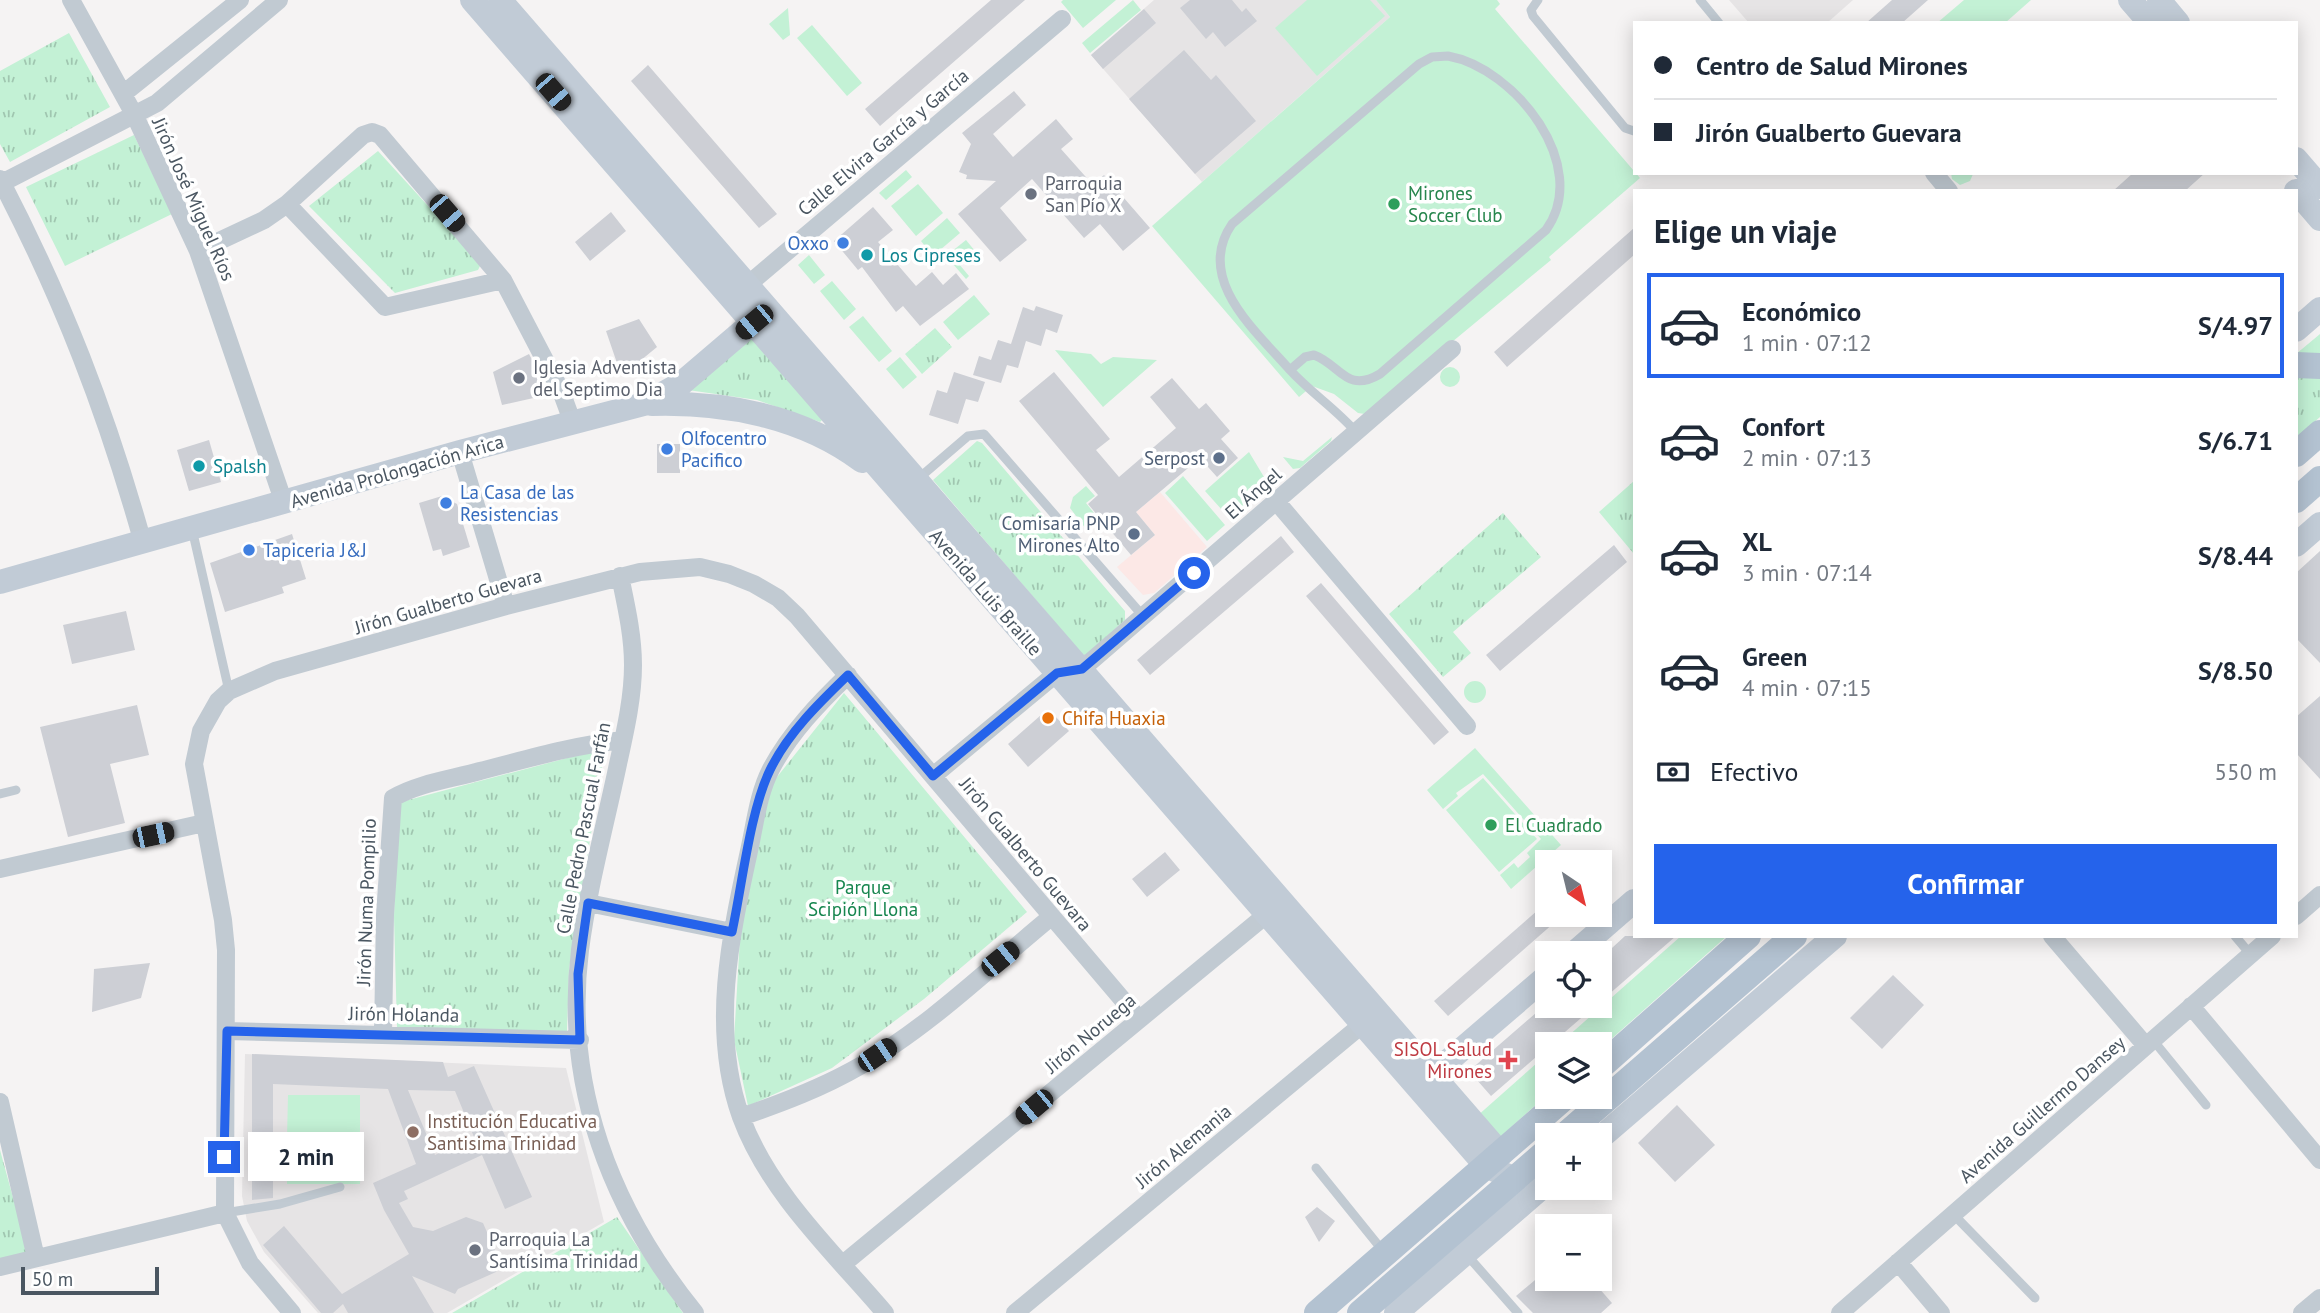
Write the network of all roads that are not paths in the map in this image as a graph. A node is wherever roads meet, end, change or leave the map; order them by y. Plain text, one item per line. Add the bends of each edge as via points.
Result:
1 (71, 0) edge
2 (240, 0) edge
3 (279, 0) edge
4 (472, 0) edge
5 (500, 0) edge
6 (1538, 0) edge
7 (1700, 0) edge
8 (2130, 0) edge
9 (2159, 0) edge
10 (1062, 19) dead end
11 (1717, 21) edge
12 (2148, 21) edge
13 (2176, 21) edge
14 (123, 94) junction
15 (135, 116) junction
16 (1633, 131) edge
17 (2298, 161) edge
18 (1936, 175) edge
19 (2283, 175) edge
20 (1, 182) edge
21 (2320, 187) edge
22 (1947, 189) edge
23 (2294, 189) edge
24 (2298, 193) edge
25 (288, 204) junction
26 (2320, 219) edge
27 (198, 251) junction
28 (503, 280) junction
29 (740, 291) junction
30 (2320, 309) edge
31 (761, 316) junction
32 (2298, 328) edge
33 (1452, 349) dead end
34 (2298, 365) edge
35 (2320, 366) edge
36 (1290, 370) junction
37 (644, 404) junction
38 (572, 421) junction
39 (1356, 432) junction
40 (2320, 433) edge
41 (460, 452) junction
42 (2298, 452) edge
43 (917, 479) junction
44 (2320, 479) edge
45 (889, 481) junction
46 (2298, 498) edge
47 (1276, 501) junction
48 (2320, 502) edge
49 (284, 503) junction
50 (2298, 512) edge
51 (2320, 524) edge
52 (192, 529) junction
53 (143, 542) junction
54 (2298, 543) edge
55 (621, 576) junction
56 (0, 582) edge
57 (506, 606) junction
58 (1143, 617) junction
59 (1082, 669) junction
60 (1057, 673) junction
61 (848, 675) junction
62 (229, 691) junction
63 (1467, 726) dead end
64 (623, 740) junction
65 (933, 776) junction
66 (16, 790) dead end
67 (0, 794) edge
68 (204, 823) junction
69 (0, 869) edge
70 (2320, 895) edge
71 (1633, 902) edge
72 (588, 903) junction
73 (2298, 914) edge
74 (1266, 915) junction
75 (1051, 916) junction
76 (732, 932) junction
77 (1746, 938) edge
78 (1792, 938) edge
79 (1833, 938) edge
80 (2054, 938) edge
81 (2237, 938) edge
82 (2270, 938) edge
83 (1588, 941) edge
84 (2251, 955) junction
85 (1535, 986) edge
86 (2191, 1006) junction
87 (1370, 1017) junction
88 (1139, 1019) junction
89 (227, 1031) junction
90 (383, 1035) junction
91 (580, 1040) junction
92 (2150, 1043) junction
93 (1612, 1056) edge
94 (1433, 1074) junction
95 (0, 1102) edge
96 (2206, 1105) dead end
97 (1551, 1109) edge
98 (741, 1117) junction
99 (2, 1122) edge
100 (1579, 1123) edge
101 (1612, 1128) edge
102 (1494, 1160) junction
103 (2320, 1160) edge
104 (1535, 1162) edge
105 (1316, 1168) dead end
106 (1535, 1178) edge
107 (1515, 1179) junction
108 (340, 1187) dead end
109 (1535, 1193) edge
110 (225, 1213) junction
111 (1953, 1214) junction
112 (1385, 1254) junction
113 (1465, 1254) junction
114 (36, 1258) junction
115 (1898, 1262) junction
116 (843, 1264) junction
117 (0, 1266) edge
118 (2035, 1298) dead end
119 (2320, 1298) edge
120 (292, 1313) edge
121 (695, 1313) edge
122 (885, 1313) edge
123 (1015, 1313) edge
124 (1317, 1313) edge
125 (1360, 1313) edge
126 (1396, 1313) edge
127 (1518, 1313) edge
128 (1840, 1313) edge
129 (1941, 1313) edge
130 (2302, 1313) edge

1 - 14 street, Jirón José Miguel Ríos
2 - 14 street
3 - 15 street via 158,103
4 - 29 street, Avenida Luis Braille
5 - 29 street, Avenida Luis Braille
6 - 16 lane via 1531,10 1533,16 1625,128
7 - 11 lane
8 - 12 street
9 - 13 street
10 - 29 street, Calle Elvira García y García
14 - 15 street, Jirón José Miguel Ríos
15 - 20 street
15 - 27 street, Jirón José Miguel Ríos
17 - 21 street
18 - 22 street
19 - 23 street
20 - 53 street via 59,298 93,382
24 - 26 street
25 - 27 street
25 - 28 street via 385,307
25 - 28 street via 363,135 372,132 380,135
27 - 49 street, Jirón José Miguel Ríos
28 - 38 street
29 - 31 street, Avenida Luis Braille
30 - 32 street
31 - 37 street, Avenida Prolongación Arica via 682,383
31 - 43 street, Avenida Luis Braille
31 - 45 street, Avenida Luis Braille
33 - 39 street, El Ángel
34 - 35 main road
36 - 36 lane via 1314,355 1351,380 1371,379 1546,230 1556,216 1562,188 1545,133 1513,92 1479,64 1448,55 1419,64 1223,237 1219,252 1223,283 1241,314
36 - 39 lane
37 - 38 street, Avenida Prolongación Arica
37 - 45 street via 690,403 778,419 855,455
38 - 41 street, Avenida Prolongación Arica
39 - 47 street, El Ángel
40 - 42 main road
41 - 49 street, Avenida Prolongación Arica
41 - 57 street
43 - 58 lane via 968,436 984,434
43 - 59 street, Avenida Luis Braille
44 - 46 main road
45 - 60 street, Avenida Luis Braille
47 - 58 street, El Ángel
47 - 63 street
48 - 50 main road
49 - 52 street, Avenida Prolongación Arica
51 - 54 street
52 - 53 street, Avenida Prolongación Arica
52 - 62 lane
53 - 56 street, Avenida Prolongación Arica
55 - 57 street, Jirón Gualberto Guevara
55 - 61 street, Jirón Gualberto Guevara via 700,567 754,584 797,616
55 - 64 street, Calle Pedro Pascual Farfán via 633,666
57 - 62 street, Jirón Gualberto Guevara via 275,671
58 - 59 street, El Ángel
59 - 60 street
59 - 87 street, Avenida Luis Braille
60 - 65 street
60 - 74 street, Avenida Luis Braille
61 - 65 street, Jirón Gualberto Guevara
61 - 76 street via 805,719 770,771
62 - 68 street, Jirón Gualberto Guevara via 209,715 195,750 195,780
64 - 72 street, Calle Pedro Pascual Farfán
64 - 90 street, Jirón Numa Pompilio via 504,765 393,798
65 - 75 street, Jirón Gualberto Guevara
66 - 67 lane
68 - 69 street
68 - 89 street, Jirón Gualberto Guevara via 223,920
70 - 73 street
71 - 83 street
72 - 76 street
72 - 91 street, Calle Pedro Pascual Farfán via 578,974
74 - 87 street, Avenida Luis Braille
74 - 88 street, Jirón Noruega
75 - 88 street, Jirón Gualberto Guevara
75 - 98 street via 863,1065
76 - 98 street via 726,1037
77 - 93 main road
78 - 100 main road
79 - 101 street
80 - 92 street
81 - 84 lane
82 - 84 street, Avenida Guillermo Dansey
84 - 86 street, Avenida Guillermo Dansey
85 - 94 street
86 - 92 street, Avenida Guillermo Dansey
86 - 103 street
87 - 94 street, Avenida Luis Braille
87 - 102 street, Avenida Luis Braille
87 - 123 street, Jirón Alemania
88 - 116 street, Jirón Noruega
89 - 90 street, Jirón Holanda
89 - 110 street, Jirón Gualberto Guevara
90 - 91 street, Jirón Holanda
91 - 121 street, Calle Pedro Pascual Farfán via 589,1110 617,1192 654,1261
92 - 96 lane
92 - 111 street, Avenida Guillermo Dansey
94 - 102 street, Avenida Luis Braille
95 - 99 street
97 - 102 main road
98 - 116 street via 774,1180
99 - 114 street
102 - 107 street, Avenida Luis Braille
102 - 112 main road
104 - 107 main road
105 - 112 lane
106 - 107 street, Avenida Luis Braille
107 - 125 main road
108 - 110 lane
109 - 113 street
110 - 114 street
110 - 120 street, Jirón Gualberto Guevara via 250,1263
111 - 115 street, Avenida Guillermo Dansey
111 - 118 lane
112 - 124 main road
113 - 126 street
113 - 127 lane
114 - 117 street
115 - 128 street, Avenida Guillermo Dansey
115 - 129 street
116 - 122 street
119 - 130 street

